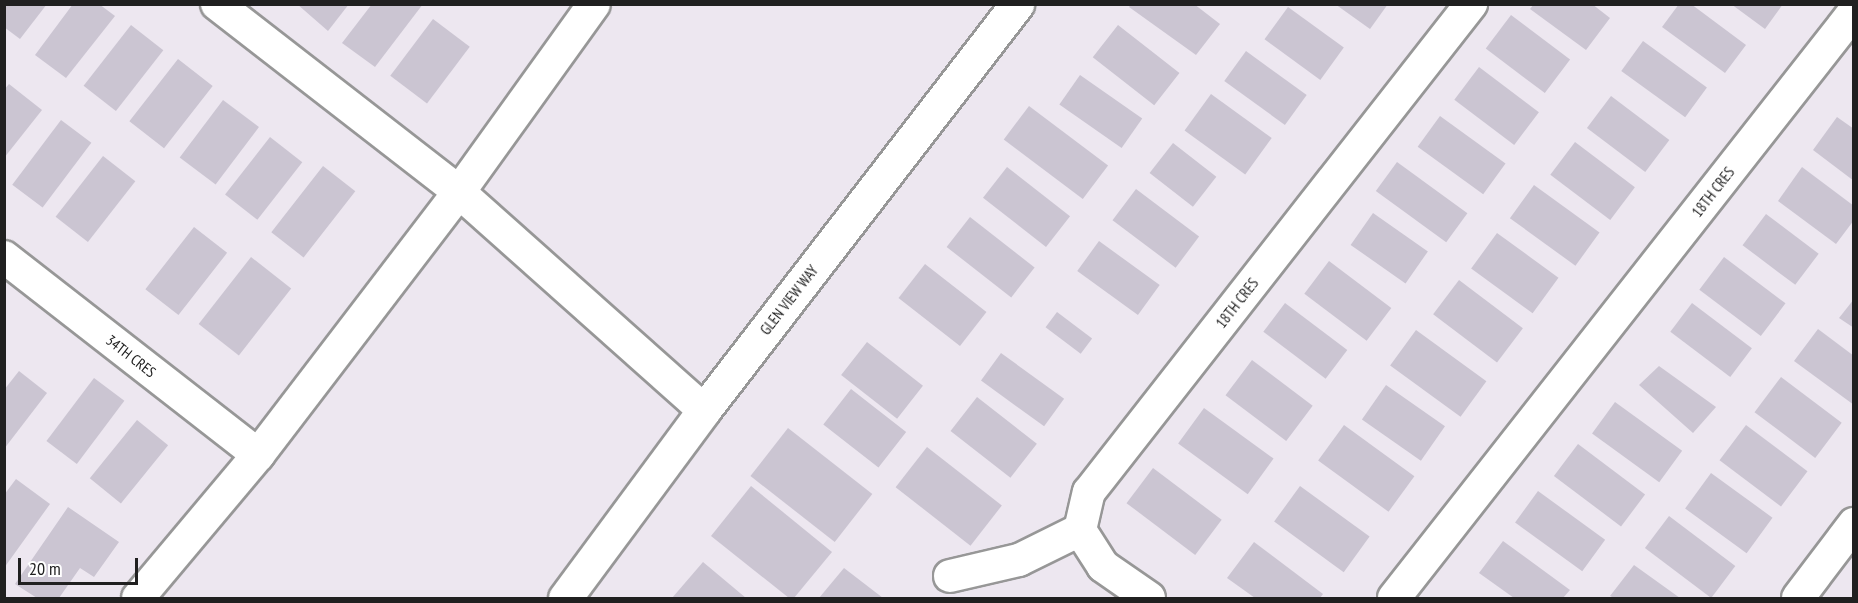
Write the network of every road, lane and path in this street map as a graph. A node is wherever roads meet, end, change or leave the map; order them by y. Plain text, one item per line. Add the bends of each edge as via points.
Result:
1 (217, 4) edge
2 (594, 4) edge
3 (1017, 4) edge
4 (1471, 4) edge
5 (1854, 12) edge
6 (459, 192) junction
7 (4, 257) edge
8 (704, 410) junction
9 (258, 454) junction
10 (1854, 524) edge
11 (1080, 530) junction
12 (950, 576) dead end
13 (138, 598) edge
14 (565, 598) edge
15 (1149, 598) edge
16 (1394, 598) edge
17 (1798, 598) edge

1 - 6 street
2 - 6 street
3 - 8 street, GLEN VIEW WAY
4 - 11 street, 18TH CRES via 1089,492
5 - 16 street, 18TH CRES
6 - 8 street
6 - 9 street
7 - 9 street, 34TH CRES
8 - 14 street, GLEN VIEW WAY
9 - 13 street
10 - 17 street
11 - 12 street via 1019,560
11 - 15 street via 1103,566

